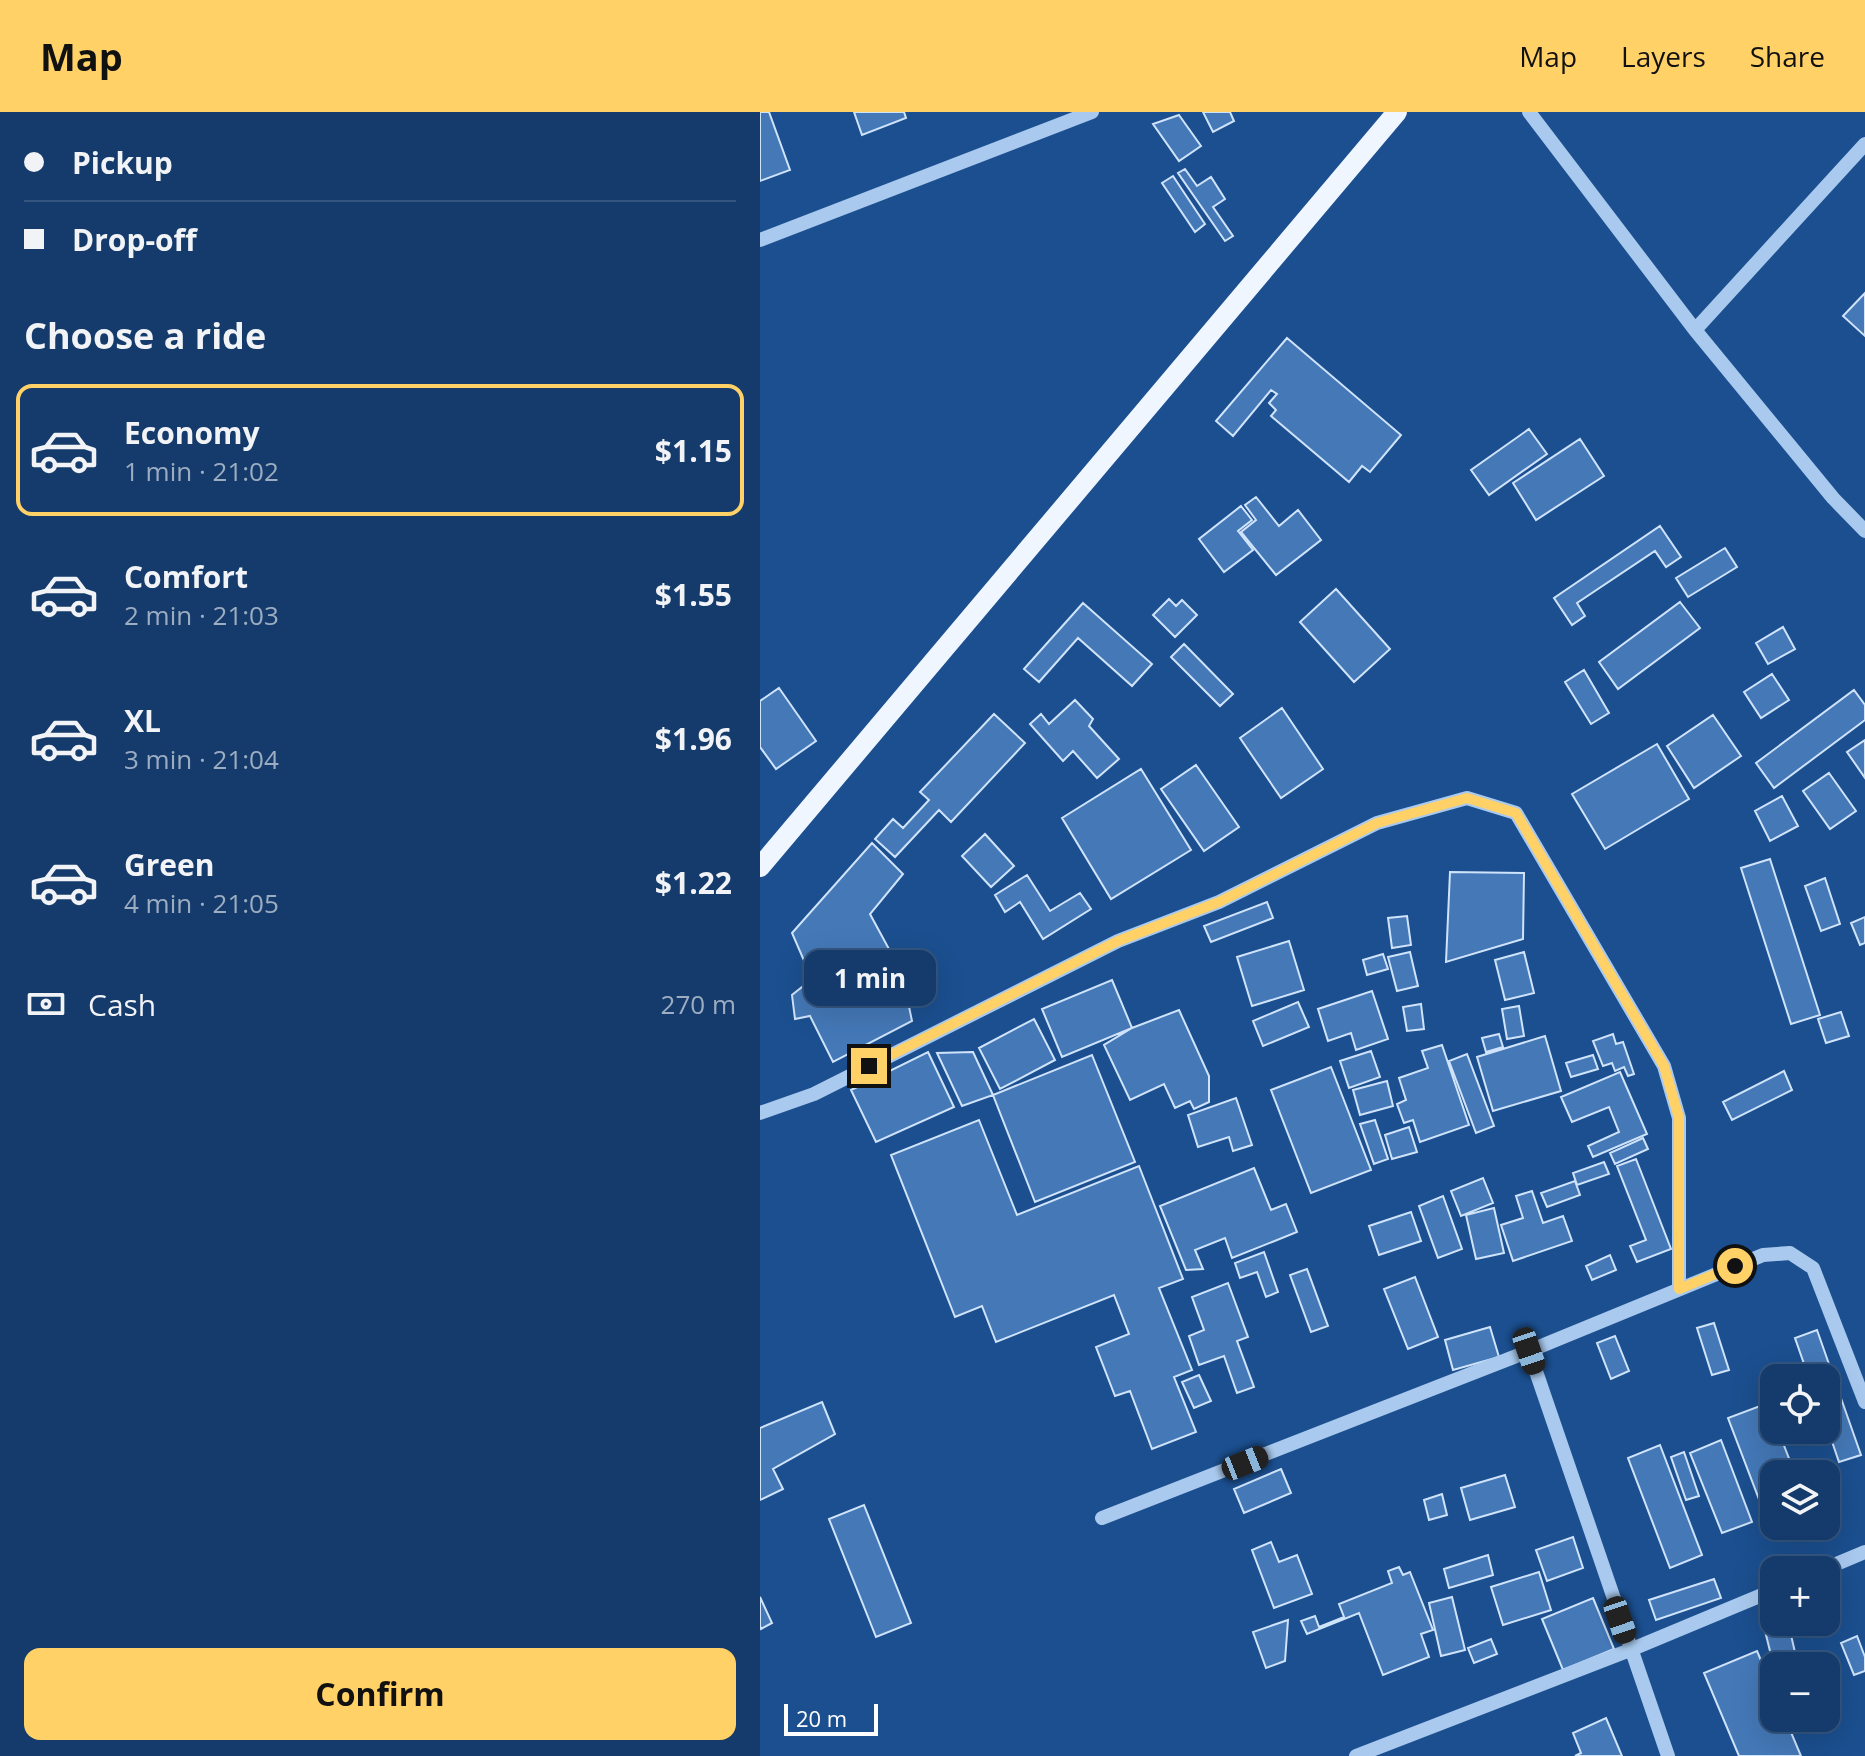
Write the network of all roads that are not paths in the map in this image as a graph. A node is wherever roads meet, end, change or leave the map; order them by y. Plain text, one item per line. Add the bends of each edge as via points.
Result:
1 (1092, 112) edge
2 (1397, 112) edge
3 (1529, 112) edge
4 (1865, 144) edge
5 (760, 240) edge
6 (1695, 330) junction
7 (1865, 531) edge
8 (760, 867) edge
9 (760, 1113) edge
10 (1679, 1289) junction
11 (1529, 1351) junction
12 (1865, 1402) edge
13 (1102, 1518) dead end
14 (1865, 1552) edge
15 (1840, 1562) edge
16 (1760, 1596) edge
17 (1630, 1650) junction
18 (1356, 1756) edge
19 (1668, 1756) edge

1 - 5 street
2 - 8 main road
3 - 6 street
4 - 6 street
6 - 7 street
9 - 10 street via 814,1094 1118,941 1219,902 1377,823 1467,798 1516,813 1664,1066 1679,1118
10 - 11 street
10 - 12 street via 1763,1255 1790,1253 1813,1268
11 - 13 street
11 - 17 street
14 - 15 street
16 - 17 street
17 - 18 street
17 - 19 street

